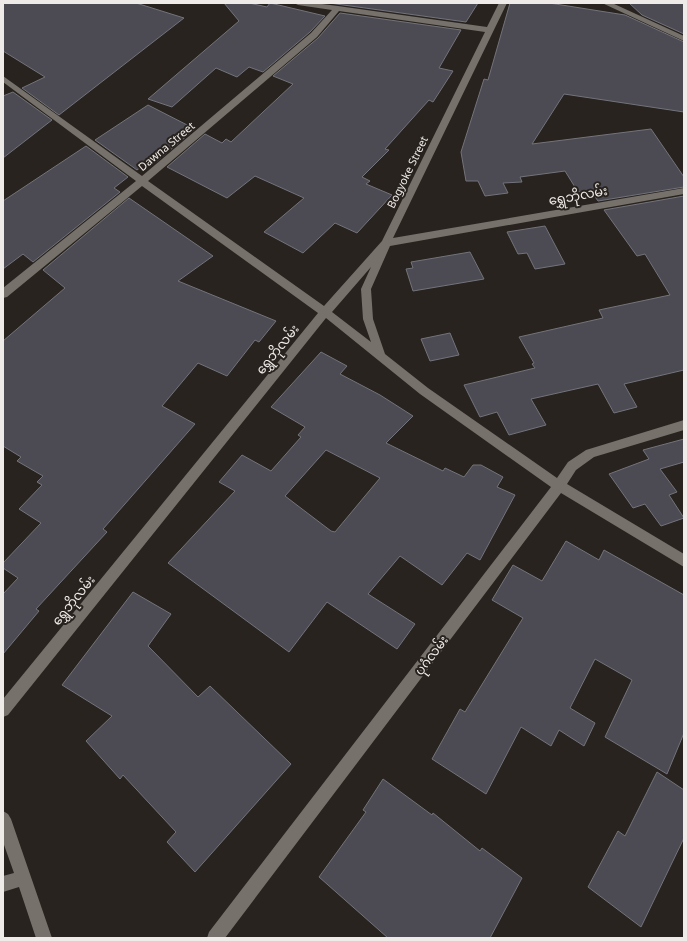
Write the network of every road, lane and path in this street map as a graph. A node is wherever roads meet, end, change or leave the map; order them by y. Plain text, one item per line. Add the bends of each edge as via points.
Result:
1 (298, 3) edge
2 (503, 3) edge
3 (606, 3) edge
4 (338, 8) junction
5 (490, 30) junction
6 (684, 39) edge
7 (3, 78) edge
8 (142, 181) junction
9 (684, 191) edge
10 (386, 243) junction
11 (3, 294) edge
12 (325, 312) junction
13 (382, 357) junction
14 (684, 425) edge
15 (559, 486) junction
16 (684, 561) edge
17 (3, 710) edge
18 (3, 819) edge
19 (23, 878) junction
20 (3, 884) edge
21 (44, 938) edge
22 (215, 938) edge

1 - 4 street
2 - 5 street, Bogyoke Street
3 - 6 street
4 - 5 street
4 - 8 street, Dawna Street via 314,35
5 - 10 street, Bogyoke Street
7 - 8 street
8 - 11 street, Dawna Street
8 - 12 street
9 - 10 street, ရွှေဘိုလမ်း
10 - 12 street, ရွှေဘိုလမ်း
10 - 13 street, Bogyoke Street via 366,289 368,319
12 - 13 street
12 - 17 street, ရွှေဘိုလမ်း
13 - 15 street via 424,391
14 - 15 street, ပုဂံလမ်း via 590,453 572,466
15 - 16 street
15 - 22 street, ပုဂံလမ်း
18 - 19 street
19 - 20 street
19 - 21 street

